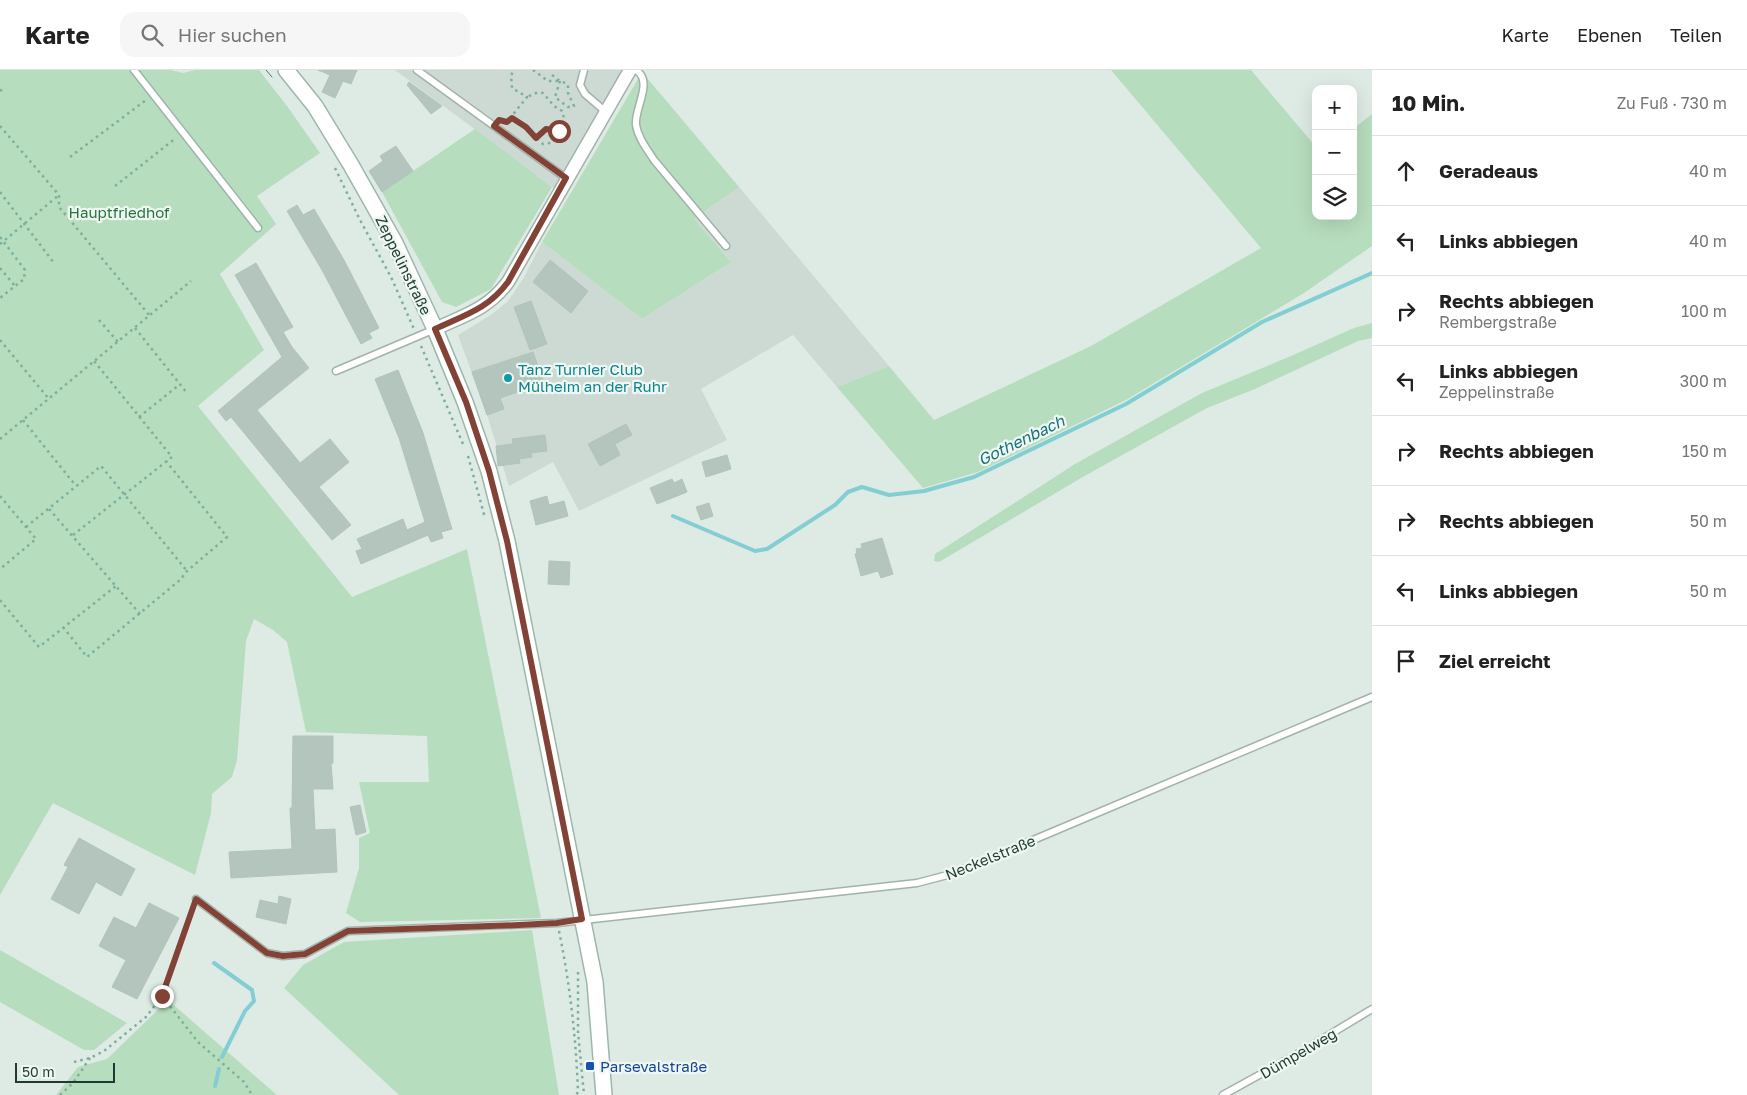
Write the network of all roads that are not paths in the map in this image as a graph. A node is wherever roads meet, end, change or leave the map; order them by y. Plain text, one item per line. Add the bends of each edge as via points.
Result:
1 (134, 70) edge
2 (286, 70) edge
3 (418, 70) edge
4 (584, 70) edge
5 (630, 70) edge
6 (636, 70) edge
7 (606, 112) junction
8 (566, 178) junction
9 (258, 228) dead end
10 (726, 246) dead end
11 (435, 329) junction
12 (336, 371) dead end
13 (1372, 697) edge
14 (196, 899) road end
15 (582, 919) junction
16 (1372, 1009) edge
17 (604, 1095) edge
18 (1223, 1095) edge

1 - 9 lane
2 - 11 main road, Zeppelinstraße via 315,106 351,165 395,243
3 - 8 lane
4 - 7 lane via 580,85 585,94
5 - 7 street
6 - 10 lane via 644,83 636,119 644,144
7 - 8 street
8 - 11 street via 498,295 480,308
11 - 12 lane
11 - 15 main road, Zeppelinstraße via 466,402 489,471 507,541
13 - 15 lane, Neckelstraße via 955,873 917,883
14 - 15 lane, Neckelstraße via 267,953 283,956 305,954 348,931 557,923
15 - 17 main road, Zeppelinstraße via 595,982
16 - 18 lane, Dümpelweg

